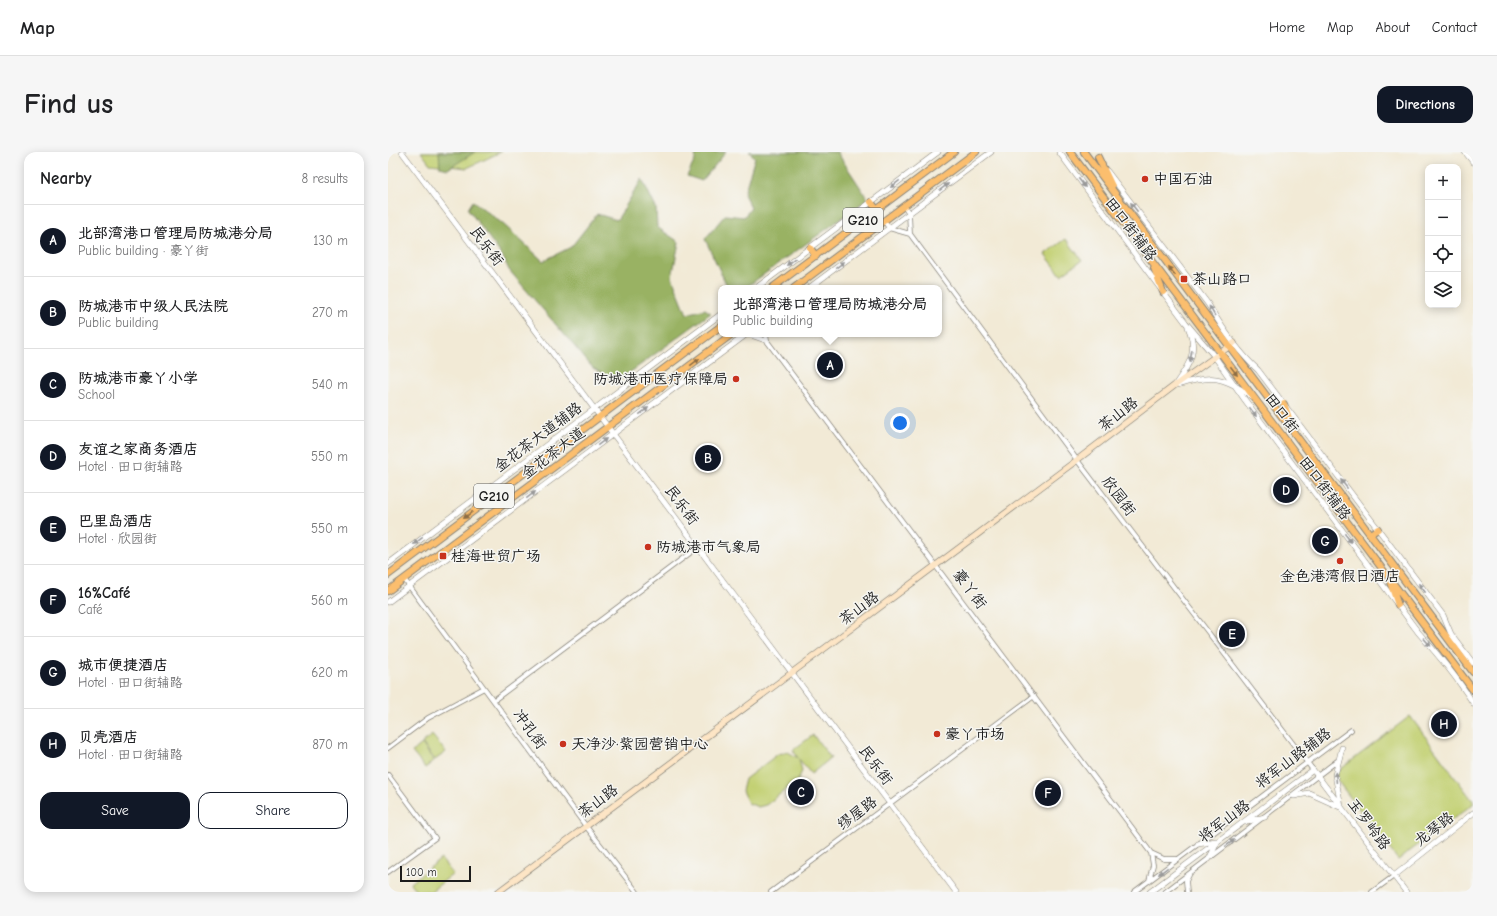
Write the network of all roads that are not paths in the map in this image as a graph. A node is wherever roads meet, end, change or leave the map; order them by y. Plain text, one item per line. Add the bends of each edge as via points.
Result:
1 (402, 152) edge
2 (938, 152) edge
3 (954, 152) edge
4 (976, 152) edge
5 (991, 152) edge
6 (1059, 152) edge
7 (1070, 152) edge
8 (1084, 152) edge
9 (1465, 152) edge
10 (1096, 155) edge
11 (1473, 162) edge
12 (1118, 199) junction
13 (871, 202) junction
14 (904, 206) junction
15 (877, 210) junction
16 (909, 213) junction
17 (884, 221) junction
18 (889, 228) junction
19 (910, 234) junction
20 (810, 248) junction
21 (816, 256) junction
22 (1152, 261) junction
23 (760, 285) edge
24 (776, 285) edge
25 (798, 285) edge
26 (813, 285) edge
27 (1163, 292) junction
28 (718, 316) edge
29 (1186, 323) junction
30 (718, 328) edge
31 (728, 337) edge
32 (743, 337) edge
33 (756, 337) edge
34 (766, 337) edge
35 (767, 341) junction
36 (1232, 345) junction
37 (1221, 353) junction
38 (1215, 357) junction
39 (1234, 384) junction
40 (1174, 386) junction
41 (1254, 397) junction
42 (1284, 404) junction
43 (594, 409) junction
44 (600, 416) junction
45 (608, 428) junction
46 (613, 434) junction
47 (1296, 436) junction
48 (1077, 460) junction
49 (1378, 529) junction
50 (1370, 534) junction
51 (698, 547) junction
52 (388, 564) edge
53 (937, 565) junction
54 (388, 575) edge
55 (1388, 576) junction
56 (404, 579) junction
57 (410, 586) junction
58 (388, 591) edge
59 (388, 602) edge
60 (1398, 605) junction
61 (1473, 663) edge
62 (792, 672) junction
63 (1473, 672) edge
64 (484, 688) junction
65 (1473, 690) edge
66 (1034, 696) junction
67 (494, 700) junction
68 (1473, 703) edge
69 (1351, 730) dead end
70 (388, 748) edge
71 (1342, 748) dead end
72 (1337, 761) junction
73 (1307, 763) junction
74 (1313, 770) junction
75 (388, 775) edge
76 (1317, 776) junction
77 (1294, 796) junction
78 (890, 803) junction
79 (1341, 807) junction
80 (1473, 813) edge
81 (1265, 817) junction
82 (1242, 823) junction
83 (586, 825) junction
84 (1219, 840) junction
85 (1198, 844) junction
86 (1151, 853) junction
87 (1178, 859) junction
88 (1209, 859) junction
89 (388, 872) edge
90 (1189, 874) junction
91 (1394, 876) junction
92 (1149, 881) junction
93 (498, 892) edge
94 (637, 892) edge
95 (771, 892) edge
96 (956, 892) edge
97 (1134, 892) edge
98 (1150, 892) edge
99 (1165, 892) edge
100 (1187, 892) edge
101 (1372, 892) edge
102 (1406, 892) edge

1 - 43 street, 民乐街
2 -> 13 street
3 - 15 main road, G210
4 - 14 main road, G210
16 -> 5 street
6 -> 27 street, 田口街辅路
7 - 22 main road, 田口街
8 - 12 main road, 田口街
9 - 11 street
10 - 12 main road
36 -> 10 street, 田口街辅路 via 1208,304
36 -> 12 main road, 田口街
13 - 15 main road
13 - 20 street
14 - 16 street
14 - 17 main road, G210
15 - 21 main road, G210
16 - 18 street
16 - 19 street
17 - 18 street
17 - 25 main road, G210
18 - 19 street
26 -> 18 street
19 - 48 street, 欣园街
20 - 21 main road
20 -> 23 street
21 - 24 main road, G210
22 - 27 main road
22 - 37 main road, 田口街
27 - 29 street, 田口街辅路
28 - 43 street, 金花茶大道辅路
29 - 38 street, 田口街辅路
29 -> 40 street via 1194,340 1190,363
30 - 44 main road, 金花茶大道 / G210
45 -> 31 main road, 金花茶大道 / G210
46 -> 32 street
33 - 35 street
34 - 35 street
35 - 53 street, 豪丫街
36 - 37 main road, 茶山路
36 - 42 street, 田口街辅路 via 1258,370
36 - 47 main road, 田口街
37 - 38 main road, 茶山路
37 -> 41 main road, 田口街
38 - 39 street, 田口街辅路
38 - 40 main road, 茶山路
39 - 40 street via 1203,377
39 - 41 street
39 -> 60 street, 田口街辅路
40 - 48 main road, 茶山路
41 - 55 main road, 田口街
42 - 47 main road
49 -> 42 street, 田口街辅路
43 - 44 street, 民乐街
43 -> 52 street, 金花茶大道辅路
44 - 45 street, 民乐街
44 -> 54 main road, 金花茶大道 / G210
45 - 46 street, 民乐街
45 - 56 main road, 金花茶大道 / G210
46 - 51 street, 民乐街
57 -> 46 street
47 - 50 main road, 田口街
48 - 53 main road, 茶山路
48 - 73 street, 欣园街
49 - 50 main road
61 -> 49 street, 田口街辅路 via 1451,634 1443,615
50 - 63 main road, 田口街
51 - 62 street, 民乐街
51 - 67 street
53 - 62 main road, 茶山路
53 - 66 street, 豪丫街
55 - 60 main road
55 - 65 main road, 田口街
56 - 57 street, 冲孔街
56 - 58 main road, 金花茶大道 / G210
57 - 59 street
57 - 64 street, 冲孔街
60 -> 68 street, 田口街辅路
62 - 78 street, 民乐街
62 - 83 main road, 茶山路
64 - 67 street, 冲孔街
64 - 70 street via 428,718
66 - 78 street, 缪屋路
66 - 86 street, 豪丫街
67 - 83 street, 冲孔街
69 - 73 street, 将军山路辅路
71 - 72 street
72 - 76 street, 将军山路辅路
79 -> 72 street via 1335,775
73 - 74 street, 欣园街
73 - 85 street, 将军山路辅路
74 - 76 street, 玉罗岭路
74 - 82 street, 将军山路
75 - 89 street via 435,838
76 - 77 street, 将军山路辅路
76 - 79 street, 玉罗岭路
77 - 79 street via 1309,793
77 - 81 street, 将军山路辅路
78 - 95 street, 缪屋路
78 - 96 street, 民乐街
79 - 91 street, 玉罗岭路
80 - 91 street, 龙琴路
81 - 82 street
88 -> 81 street, 将军山路辅路
82 - 84 street, 将军山路
83 - 93 main road, 茶山路
83 - 94 street, 冲孔街
84 - 85 street
84 - 88 street
84 - 98 street, 将军山路
85 - 87 street, 将军山路辅路
86 - 87 street via 1164,859
86 - 92 street via 1153,865
87 -> 92 street, 将军山路辅路
88 - 90 street, 将军山路辅路
90 - 99 street, 将军山路辅路
90 - 100 street via 1186,881
91 - 101 street, 龙琴路
91 - 102 street, 玉罗岭路
92 - 97 street, 将军山路辅路

